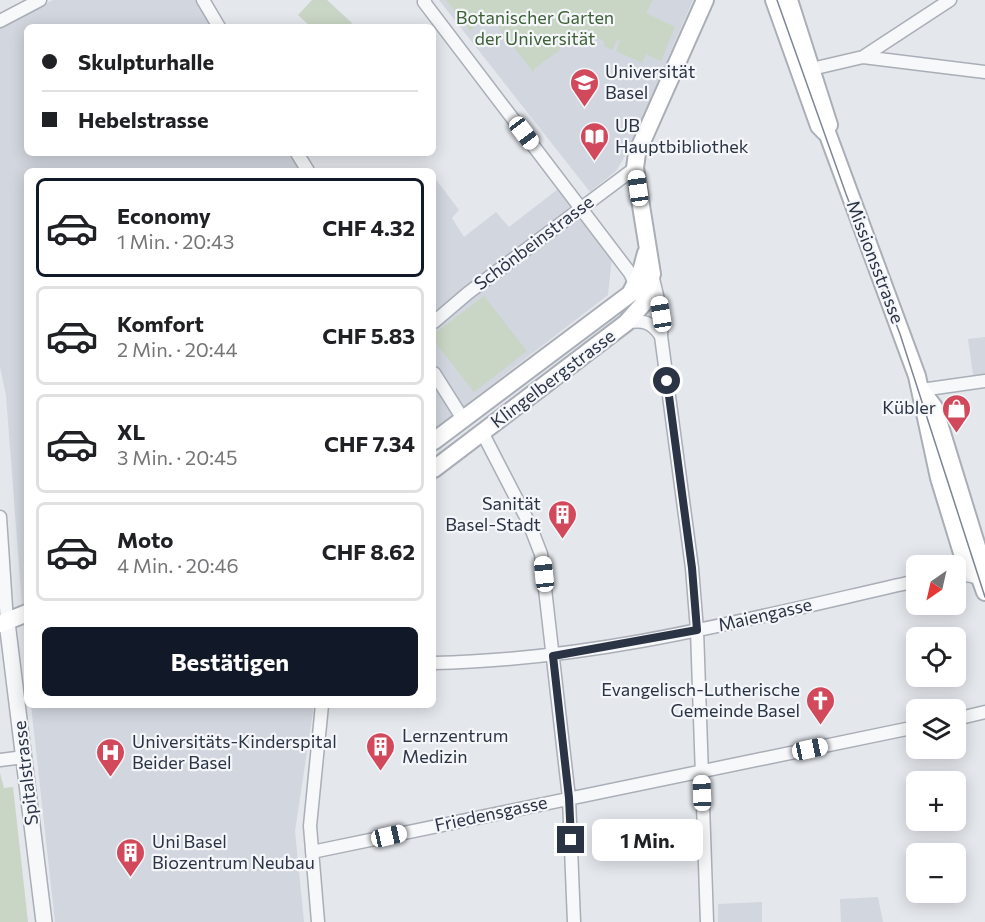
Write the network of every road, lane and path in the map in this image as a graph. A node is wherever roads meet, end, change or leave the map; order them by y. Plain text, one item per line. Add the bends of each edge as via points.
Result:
1 (40, 0) edge
2 (203, 0) edge
3 (705, 0) edge
4 (774, 0) edge
5 (789, 0) edge
6 (950, 0) edge
7 (424, 1) edge
8 (0, 21) edge
9 (217, 24) edge
10 (863, 57) junction
11 (806, 70) junction
12 (985, 72) edge
13 (635, 168) junction
14 (581, 207) junction
15 (647, 249) junction
16 (652, 274) junction
17 (636, 284) junction
18 (639, 310) junction
19 (436, 320) edge
20 (626, 323) junction
21 (661, 336) junction
22 (436, 376) edge
23 (985, 381) edge
24 (921, 390) junction
25 (463, 419) junction
26 (482, 432) junction
27 (436, 439) edge
28 (436, 467) edge
29 (0, 517) edge
30 (966, 577) edge
31 (906, 583) edge
32 (983, 585) edge
33 (24, 614) edge
34 (4, 623) edge
35 (24, 624) edge
36 (697, 630) junction
37 (553, 656) junction
38 (436, 663) edge
39 (322, 708) edge
40 (985, 712) edge
41 (966, 716) edge
42 (906, 729) edge
43 (24, 757) junction
44 (0, 760) edge
45 (701, 772) junction
46 (569, 798) junction
47 (312, 852) junction
48 (44, 922) edge
49 (318, 922) edge
50 (574, 922) edge
51 (707, 922) edge

1 - 8 street
2 - 9 street
3 - 13 main road via 642,137
4 - 11 main road, Missionsstrasse
5 - 11 main road, Missionsstrasse
6 - 10 street
7 - 14 street
10 - 11 street
10 - 12 street
11 - 24 main road, Missionsstrasse via 829,123 828,135
13 - 14 street, Schönbeinstrasse
13 - 15 main road
14 - 17 street
14 - 19 street, Schönbeinstrasse
15 - 16 main road
15 - 17 main road
16 - 18 main road, Klingelbergstrasse
16 - 21 street via 662,317
17 - 18 street
17 - 25 main road, Klingelbergstrasse via 609,312
18 - 20 main road, Klingelbergstrasse
20 - 21 street via 643,321
20 - 26 main road, Klingelbergstrasse
21 - 36 street
22 - 25 street
23 - 24 street
24 - 32 main road, Missionsstrasse via 922,410 939,478 966,566
25 - 27 main road, Klingelbergstrasse
26 - 28 main road, Klingelbergstrasse
26 - 37 street via 542,554
29 - 34 street, Spitalstrasse
30 - 32 street
31 - 36 street, Maiengasse
33 - 34 main road
34 - 35 main road
34 - 43 street, Spitalstrasse
36 - 37 street, Maiengasse
36 - 45 street
37 - 38 street, Maiengasse
37 - 46 street
39 - 47 street via 310,826
40 - 41 street
42 - 45 street, Friedensgasse
43 - 44 street
43 - 48 street, Spitalstrasse
45 - 46 street, Friedensgasse
45 - 51 street
46 - 47 street, Friedensgasse
46 - 50 street
47 - 49 street

